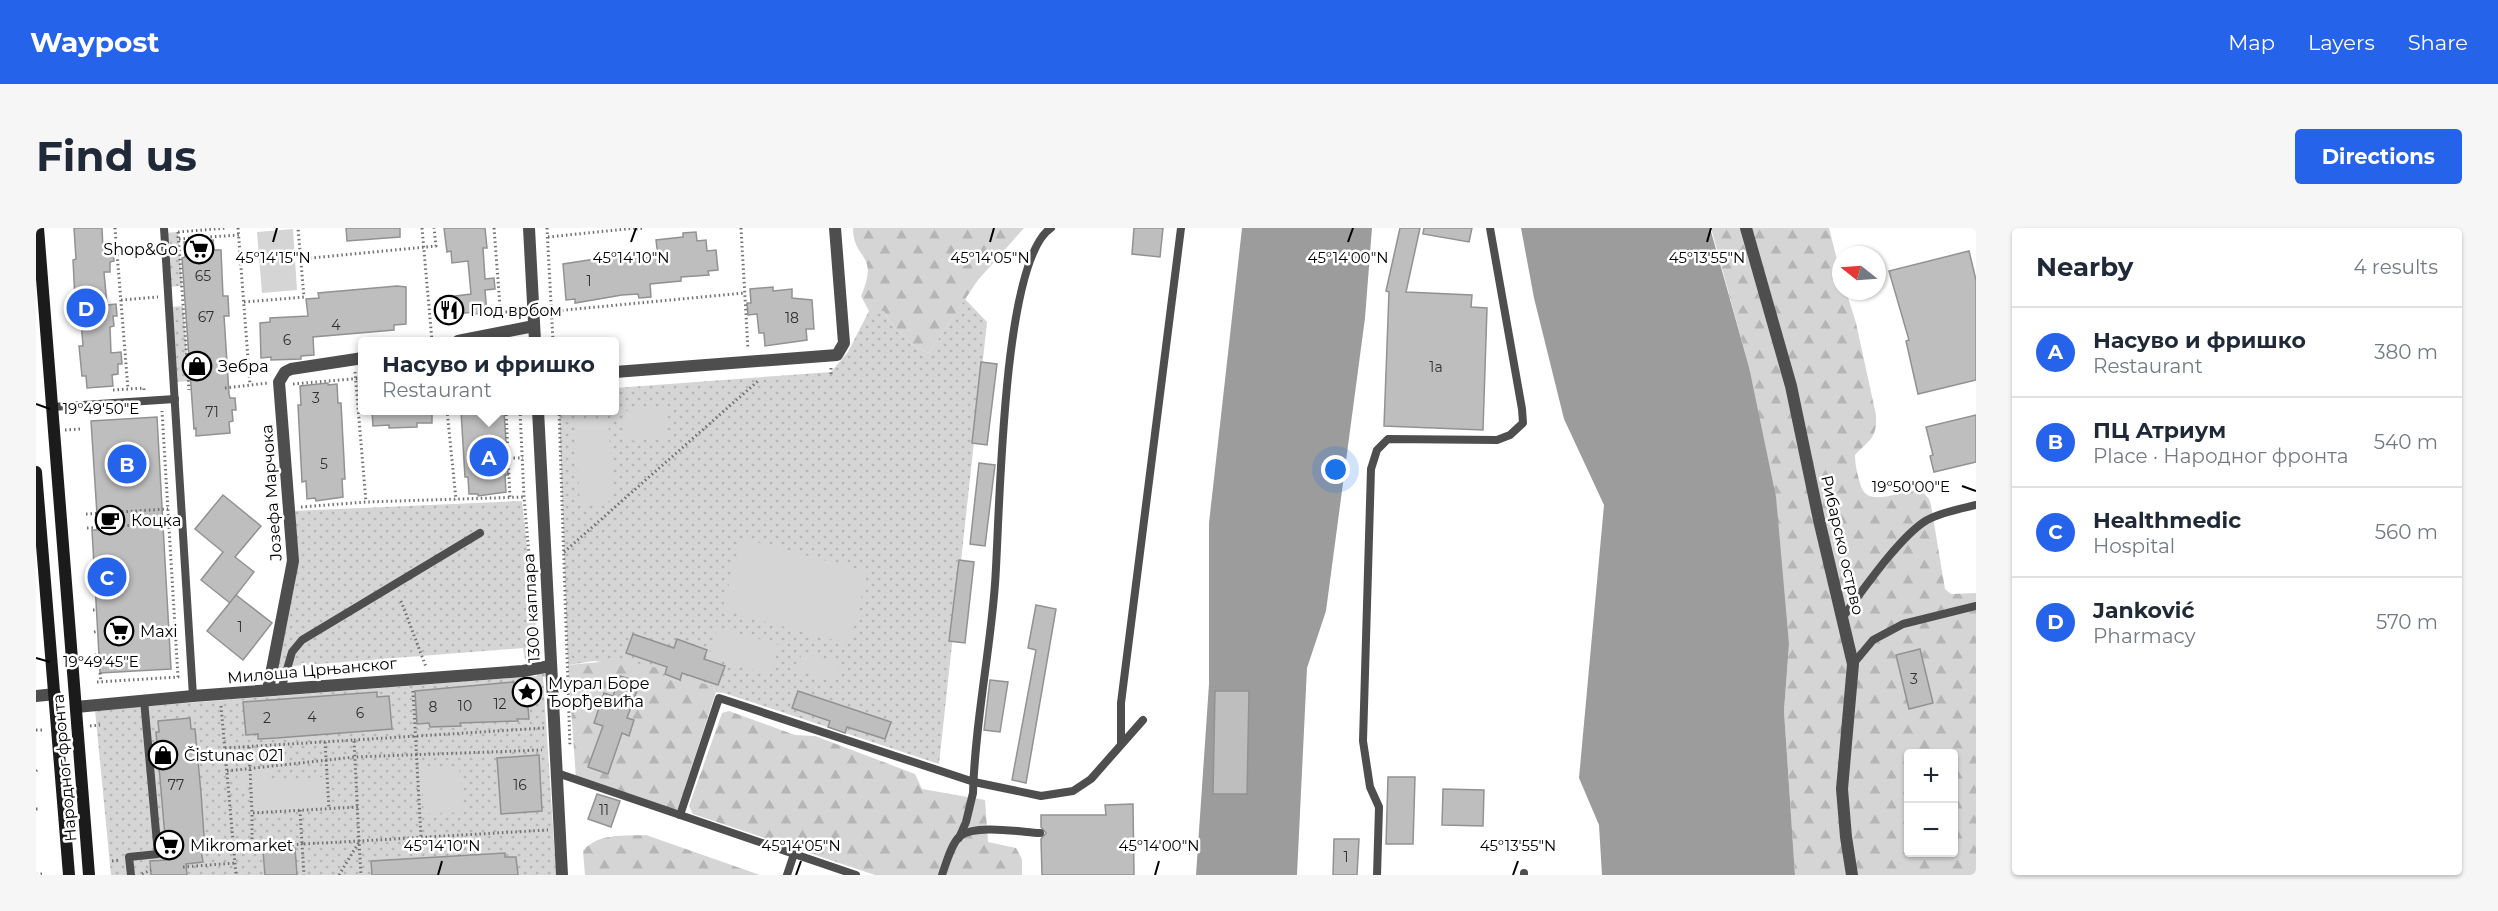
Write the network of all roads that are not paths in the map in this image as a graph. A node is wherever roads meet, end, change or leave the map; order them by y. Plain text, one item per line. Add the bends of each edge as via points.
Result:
1 (38, 228) edge
2 (529, 228) edge
3 (835, 228) edge
4 (1051, 228) edge
5 (1181, 228) edge
6 (1490, 228) edge
7 (1746, 228) edge
8 (164, 230) edge
9 (534, 326) junction
10 (486, 337) edge
11 (535, 337) edge
12 (358, 359) edge
13 (619, 372) edge
14 (175, 399) junction
15 (52, 406) junction
16 (538, 415) edge
17 (36, 472) edge
18 (1976, 505) edge
19 (480, 532) dead end
20 (1976, 606) edge
21 (1843, 617) junction
22 (1853, 664) junction
23 (550, 666) junction
24 (275, 690) junction
25 (55, 694) junction
26 (36, 696) edge
27 (193, 696) junction
28 (144, 700) junction
29 (76, 707) junction
30 (1143, 720) dead end
31 (1121, 744) junction
32 (557, 773) junction
33 (974, 782) junction
34 (680, 815) junction
35 (1040, 833) dead end
36 (958, 837) junction
37 (794, 854) junction
38 (69, 875) edge
39 (89, 875) edge
40 (130, 875) edge
41 (562, 875) edge
42 (787, 875) edge
43 (856, 875) edge
44 (942, 875) edge
45 (1377, 875) edge
46 (1852, 875) edge

1 - 15 street, Народног фронта
2 - 9 street
3 - 13 street via 844,335 842,350 837,355
4 - 33 lane via 1037,246 1018,304 1001,443 995,584
5 - 31 lane via 1121,703
6 - 45 lane via 1523,423 1497,440 1388,439 1377,450 1371,469 1363,741 1370,787 1379,807
7 - 21 street, Рибарско острво via 1791,386
8 - 14 lane
9 - 10 street
9 - 11 street
12 - 24 street, Јозефа Марчока via 291,369 279,382 293,561
14 - 15 lane
14 - 27 lane
15 - 29 street, Народног фронта
16 - 23 street, 1300 каплара
17 - 25 street, Народног фронта
18 - 21 lane via 1924,522 1872,578
19 - 24 lane via 302,640 292,652
20 - 22 lane via 1903,624 1874,640
21 - 22 street, Рибарско острво
22 - 46 street, Рибарско острво via 1842,789
23 - 24 street, Милоша Црњанског
23 - 32 street, 1300 каплара
24 - 27 street, Милоша Црњанског
25 - 26 street
25 - 38 street, Народног фронта
27 - 28 street, Милоша Црњанског
28 - 29 street, Милоша Црњанског
28 - 40 lane via 158,854 129,857
29 - 39 street, Народног фронта
30 - 31 lane
31 - 33 lane via 1091,779 1073,791 1041,796
32 - 34 lane
32 - 41 street, 1300 каплара
33 - 34 lane via 719,698
33 - 36 lane via 970,808
34 - 37 lane
35 - 36 lane via 988,830 969,831
36 - 44 lane
37 - 42 lane
37 - 43 lane

